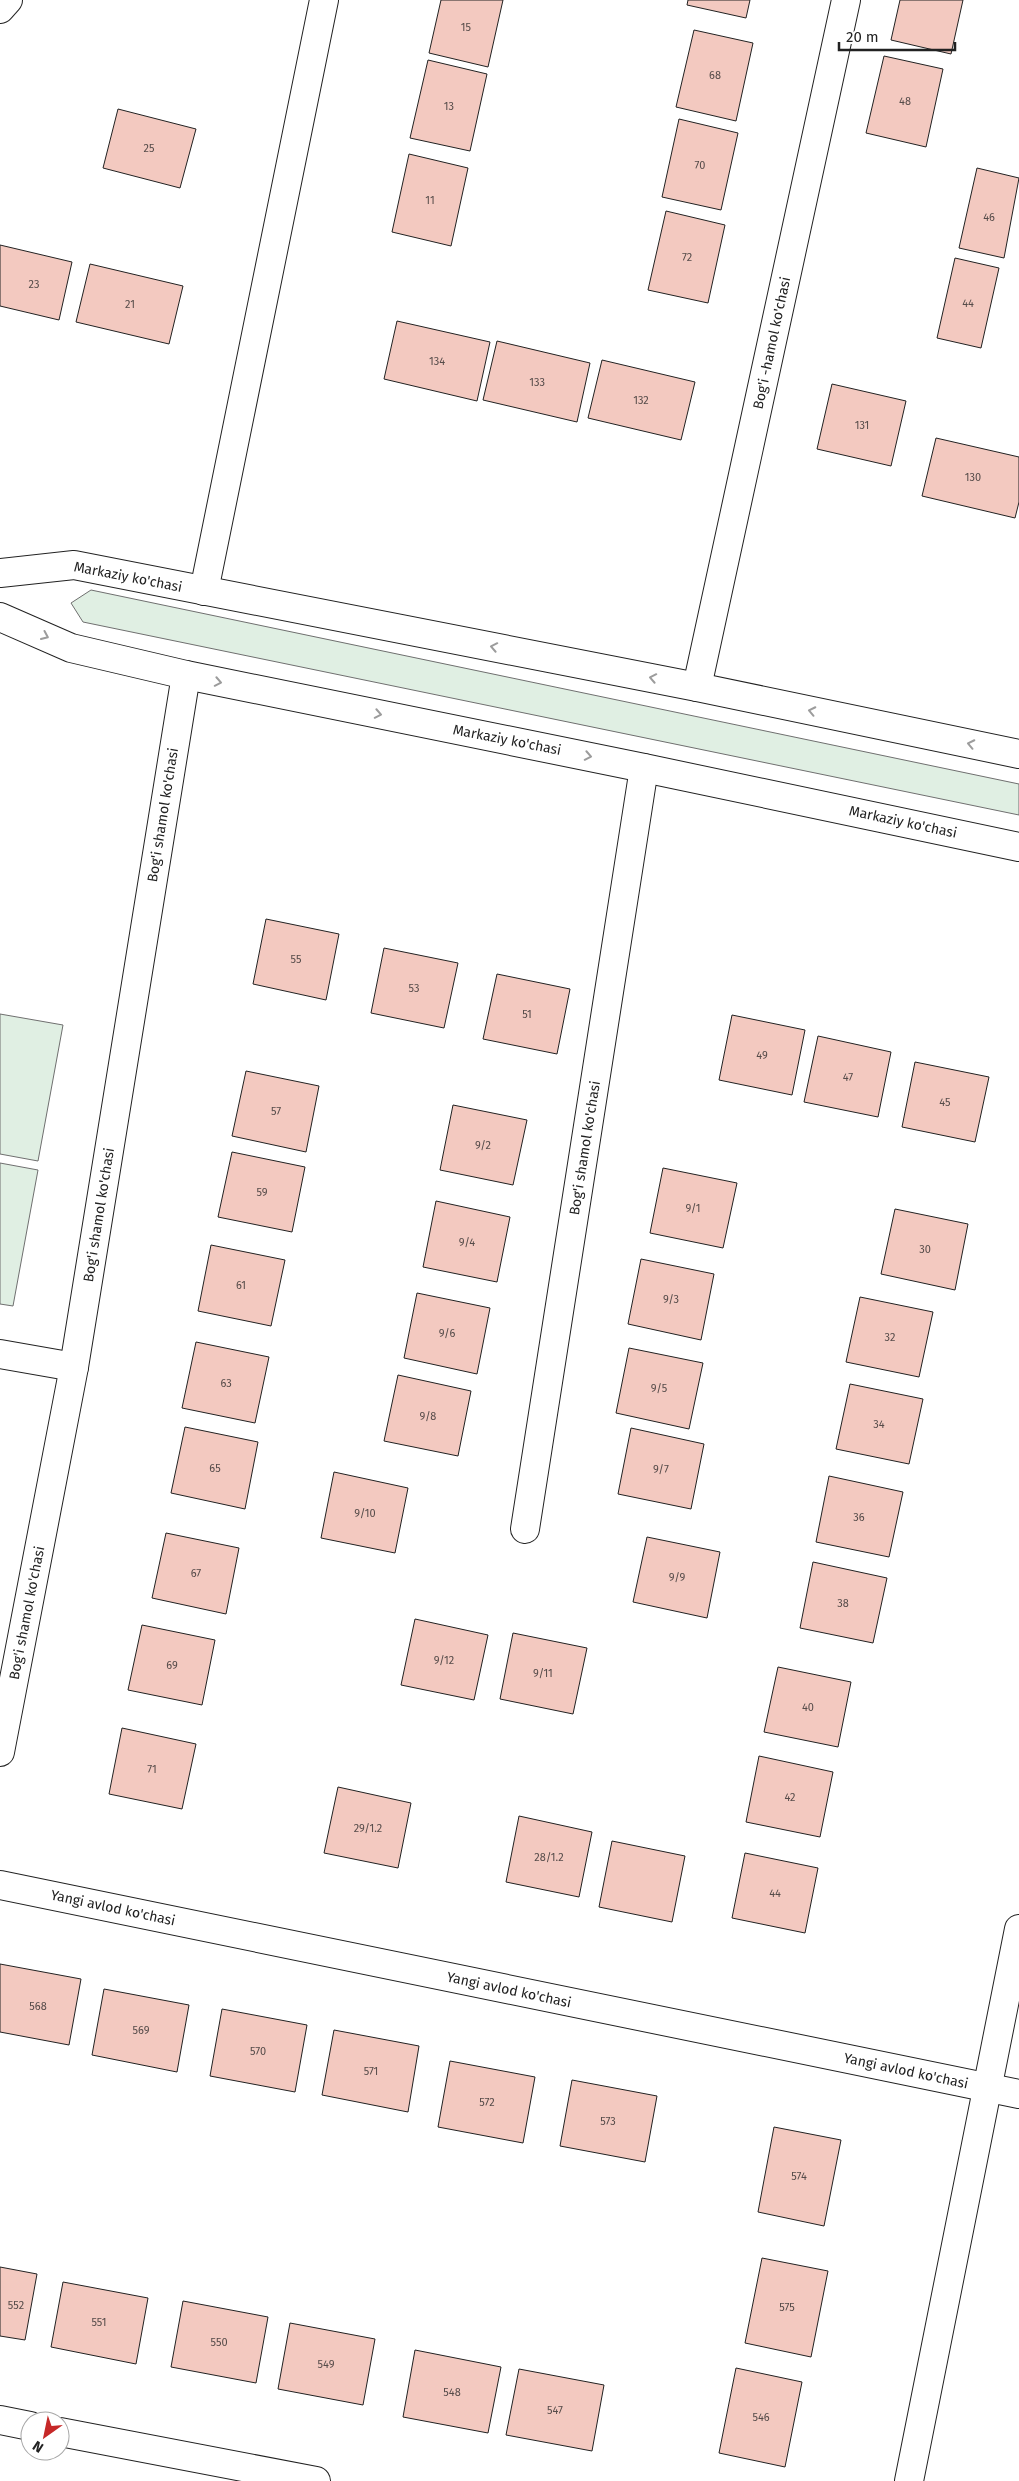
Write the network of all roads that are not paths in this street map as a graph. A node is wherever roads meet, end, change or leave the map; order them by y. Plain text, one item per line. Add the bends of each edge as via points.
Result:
1 (8, 0) edge
2 (324, 0) edge
3 (846, 0) edge
4 (0, 9) edge
5 (0, 573) edge
6 (204, 591) junction
7 (0, 617) edge
8 (186, 675) junction
9 (697, 687) junction
10 (1019, 754) edge
11 (644, 768) junction
12 (1019, 847) edge
13 (0, 1354) edge
14 (74, 1367) junction
15 (525, 1529) dead end
16 (0, 1752) edge
17 (0, 1885) edge
18 (1019, 1929) edge
19 (988, 2088) junction
20 (1019, 2094) edge
21 (0, 2420) edge
22 (20, 2424) edge
23 (70, 2434) edge
24 (316, 2481) edge
25 (909, 2481) edge

1 - 4 street
2 - 6 street
3 - 9 street, Bog'i -hamol ko'chasi
5 - 6 street, Markaziy ko'chasi via 74,565
9 -> 6 street, Markaziy ko'chasi
7 -> 8 street, Markaziy ko'chasi via 71,648
8 -> 11 street, Markaziy ko'chasi
8 - 14 street, Bog'i shamol ko'chasi
10 -> 9 street, Markaziy ko'chasi
11 - 12 street, Markaziy ko'chasi
11 - 15 street, Bog'i shamol ko'chasi
13 - 14 street
14 - 16 street, Bog'i shamol ko'chasi
17 - 19 street, Yangi avlod ko'chasi
18 - 19 street
19 - 20 street, Yangi avlod ko'chasi
19 - 25 street
21 - 22 street
23 - 24 street

